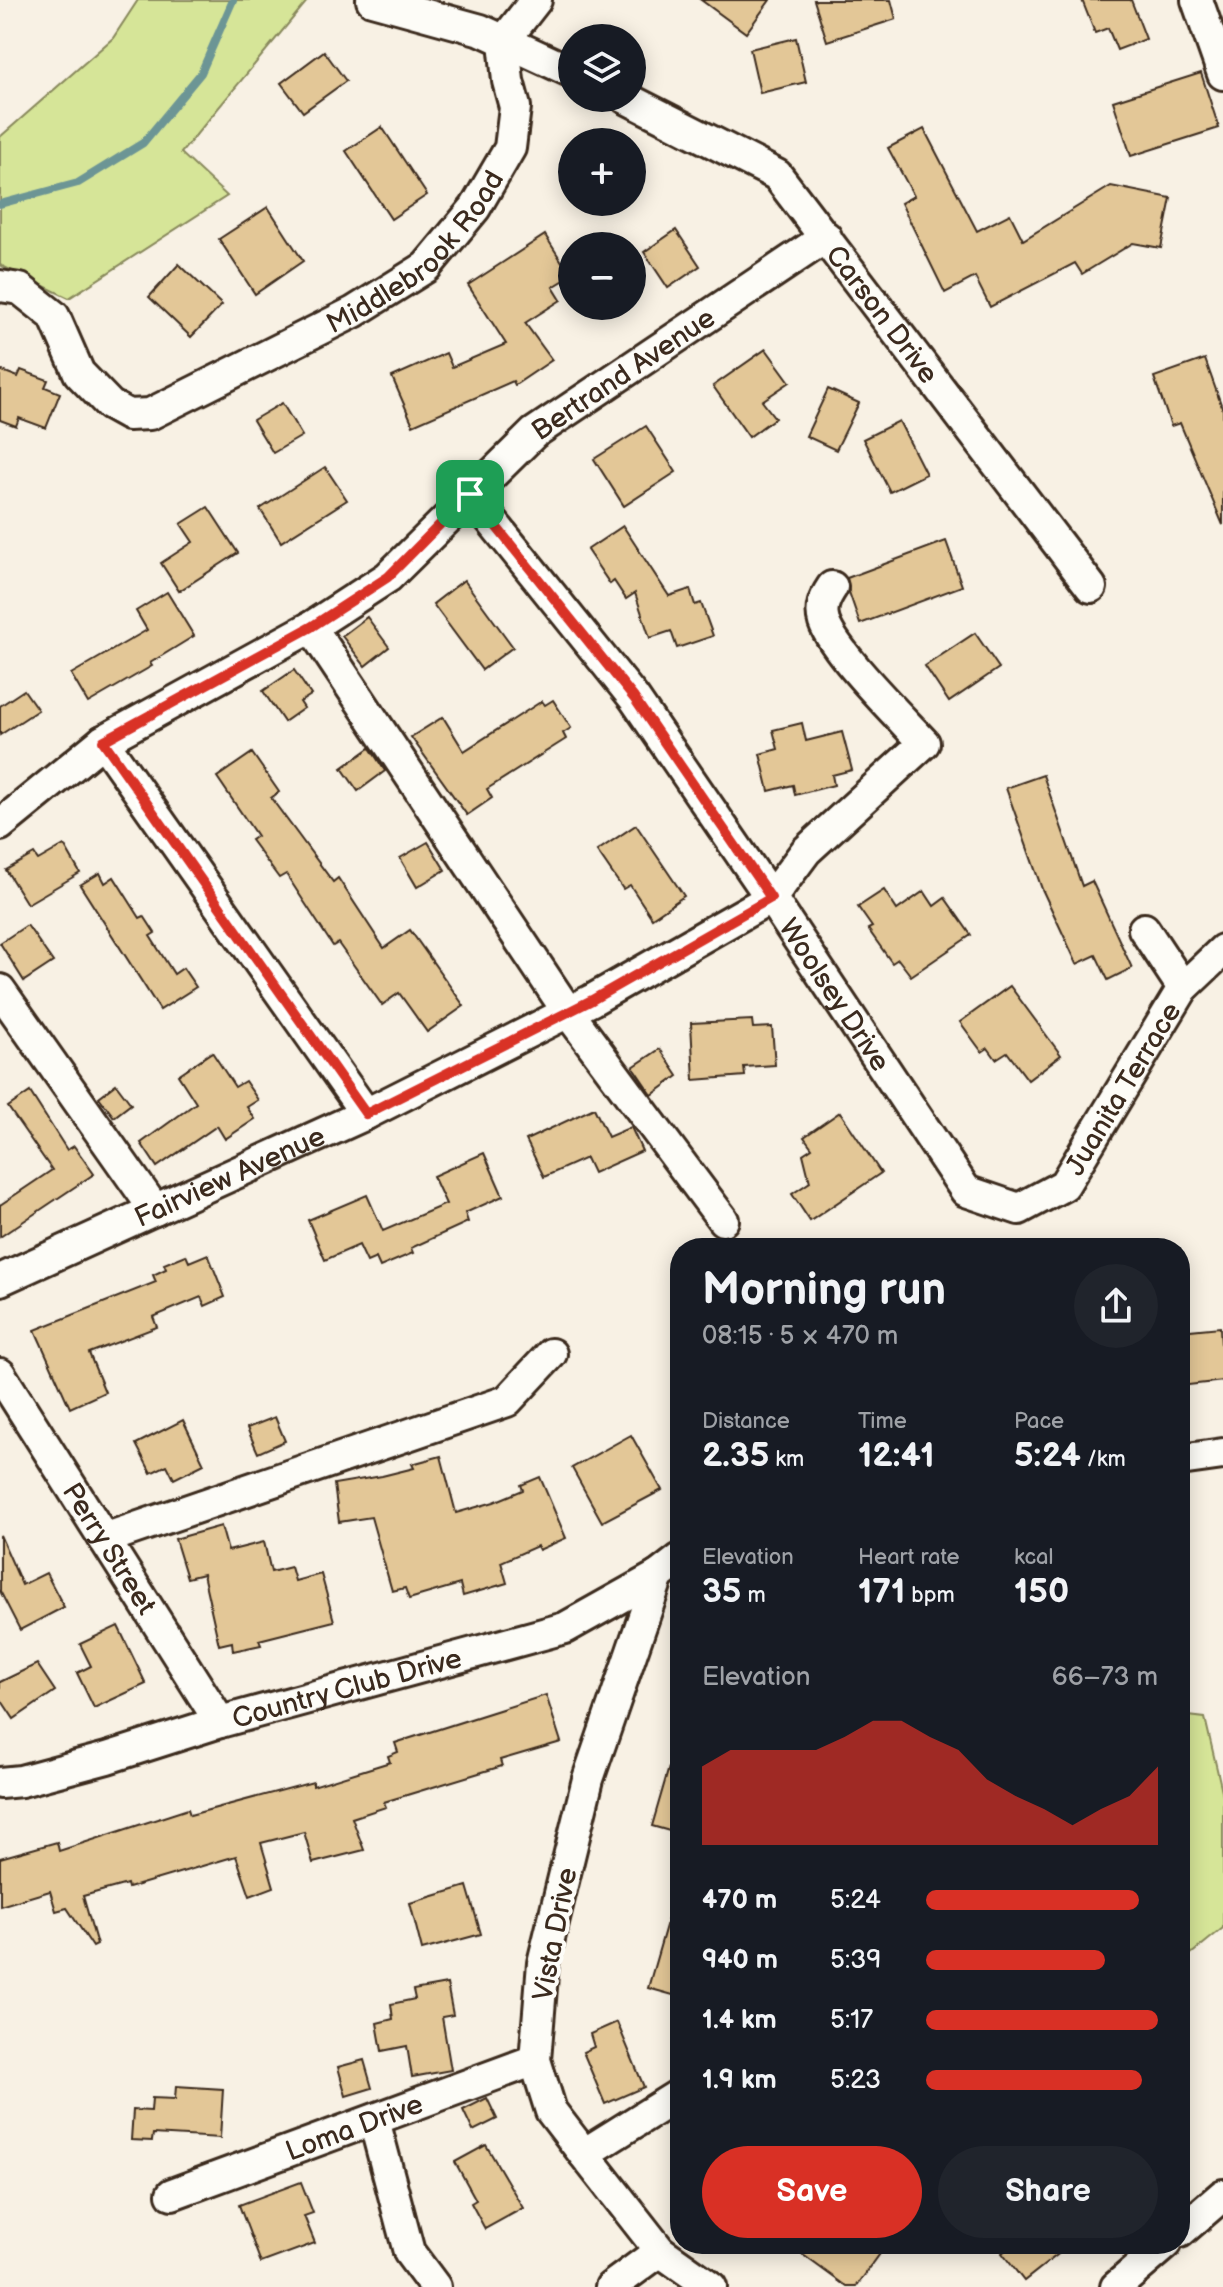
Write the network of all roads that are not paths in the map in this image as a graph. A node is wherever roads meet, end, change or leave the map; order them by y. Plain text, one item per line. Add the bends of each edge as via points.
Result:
1 (372, 0) edge
2 (536, 0) edge
3 (1197, 0) edge
4 (504, 41) junction
5 (558, 66) edge
6 (1223, 74) edge
7 (646, 108) edge
8 (826, 237) junction
9 (0, 286) edge
10 (470, 494) junction
11 (832, 587) dead end
12 (1091, 587) dead end
13 (311, 627) junction
14 (103, 741) junction
15 (0, 825) edge
16 (771, 898) junction
17 (1144, 929) dead end
18 (1223, 950) edge
19 (1183, 988) junction
20 (0, 990) edge
21 (568, 1012) junction
22 (366, 1114) junction
23 (966, 1191) joint
24 (155, 1210) junction
25 (723, 1220) dead end
26 (0, 1280) edge
27 (551, 1354) dead end
28 (0, 1374) edge
29 (1223, 1454) edge
30 (1190, 1459) edge
31 (104, 1539) junction
32 (669, 1568) edge
33 (220, 1722) junction
34 (0, 1783) edge
35 (535, 2060) junction
36 (670, 2100) edge
37 (374, 2120) junction
38 (584, 2154) junction
39 (172, 2194) dead end
40 (1223, 2195) edge
41 (1190, 2223) edge
42 (660, 2251) junction
43 (1154, 2254) edge
44 (435, 2287) edge
45 (611, 2287) edge
46 (711, 2287) edge
47 (1116, 2287) edge

1 - 4 street
2 - 4 street
3 - 6 street
4 - 5 street
4 - 9 street, Middlebrook Road via 515,107 510,148 475,208 426,267 354,312 150,414 128,415 110,405 79,373 54,316 20,289
7 - 8 street, Carson Drive via 777,175
8 - 10 street, Bertrand Avenue via 534,433
8 - 12 street, Carson Drive
10 - 13 street, Bertrand Avenue via 388,577
10 - 16 street, Woolsey Drive via 634,698
11 - 16 street, Fairview Avenue via 823,602 824,622 839,648 924,743 806,851
13 - 14 street, Bertrand Avenue
13 - 21 street
14 - 15 street, Bertrand Avenue
14 - 22 street
16 - 21 street, Fairview Avenue
16 - 23 street, Woolsey Drive
17 - 19 street
18 - 19 street, Juanita Terrace
19 - 23 street, Juanita Terrace via 1064,1185 1019,1209
20 - 24 street
21 - 22 street, Fairview Avenue
21 - 25 street
22 - 24 street, Fairview Avenue
24 - 26 street, Fairview Avenue
27 - 31 street via 507,1401
28 - 31 street, Perry Street
29 - 30 street
31 - 33 street, Perry Street
32 - 33 street, Country Club Drive via 565,1628
32 - 35 street, Vista Drive via 588,1779 543,1963
33 - 34 street, Country Club Drive via 107,1758
35 - 37 street, Loma Drive
35 - 38 street, Vista Drive via 551,2111
36 - 38 street
37 - 39 street, Loma Drive
37 - 44 street via 409,2252
38 - 42 street, Vista Drive
40 - 41 street
42 - 45 street
42 - 46 street, Vista Drive
43 - 47 street

